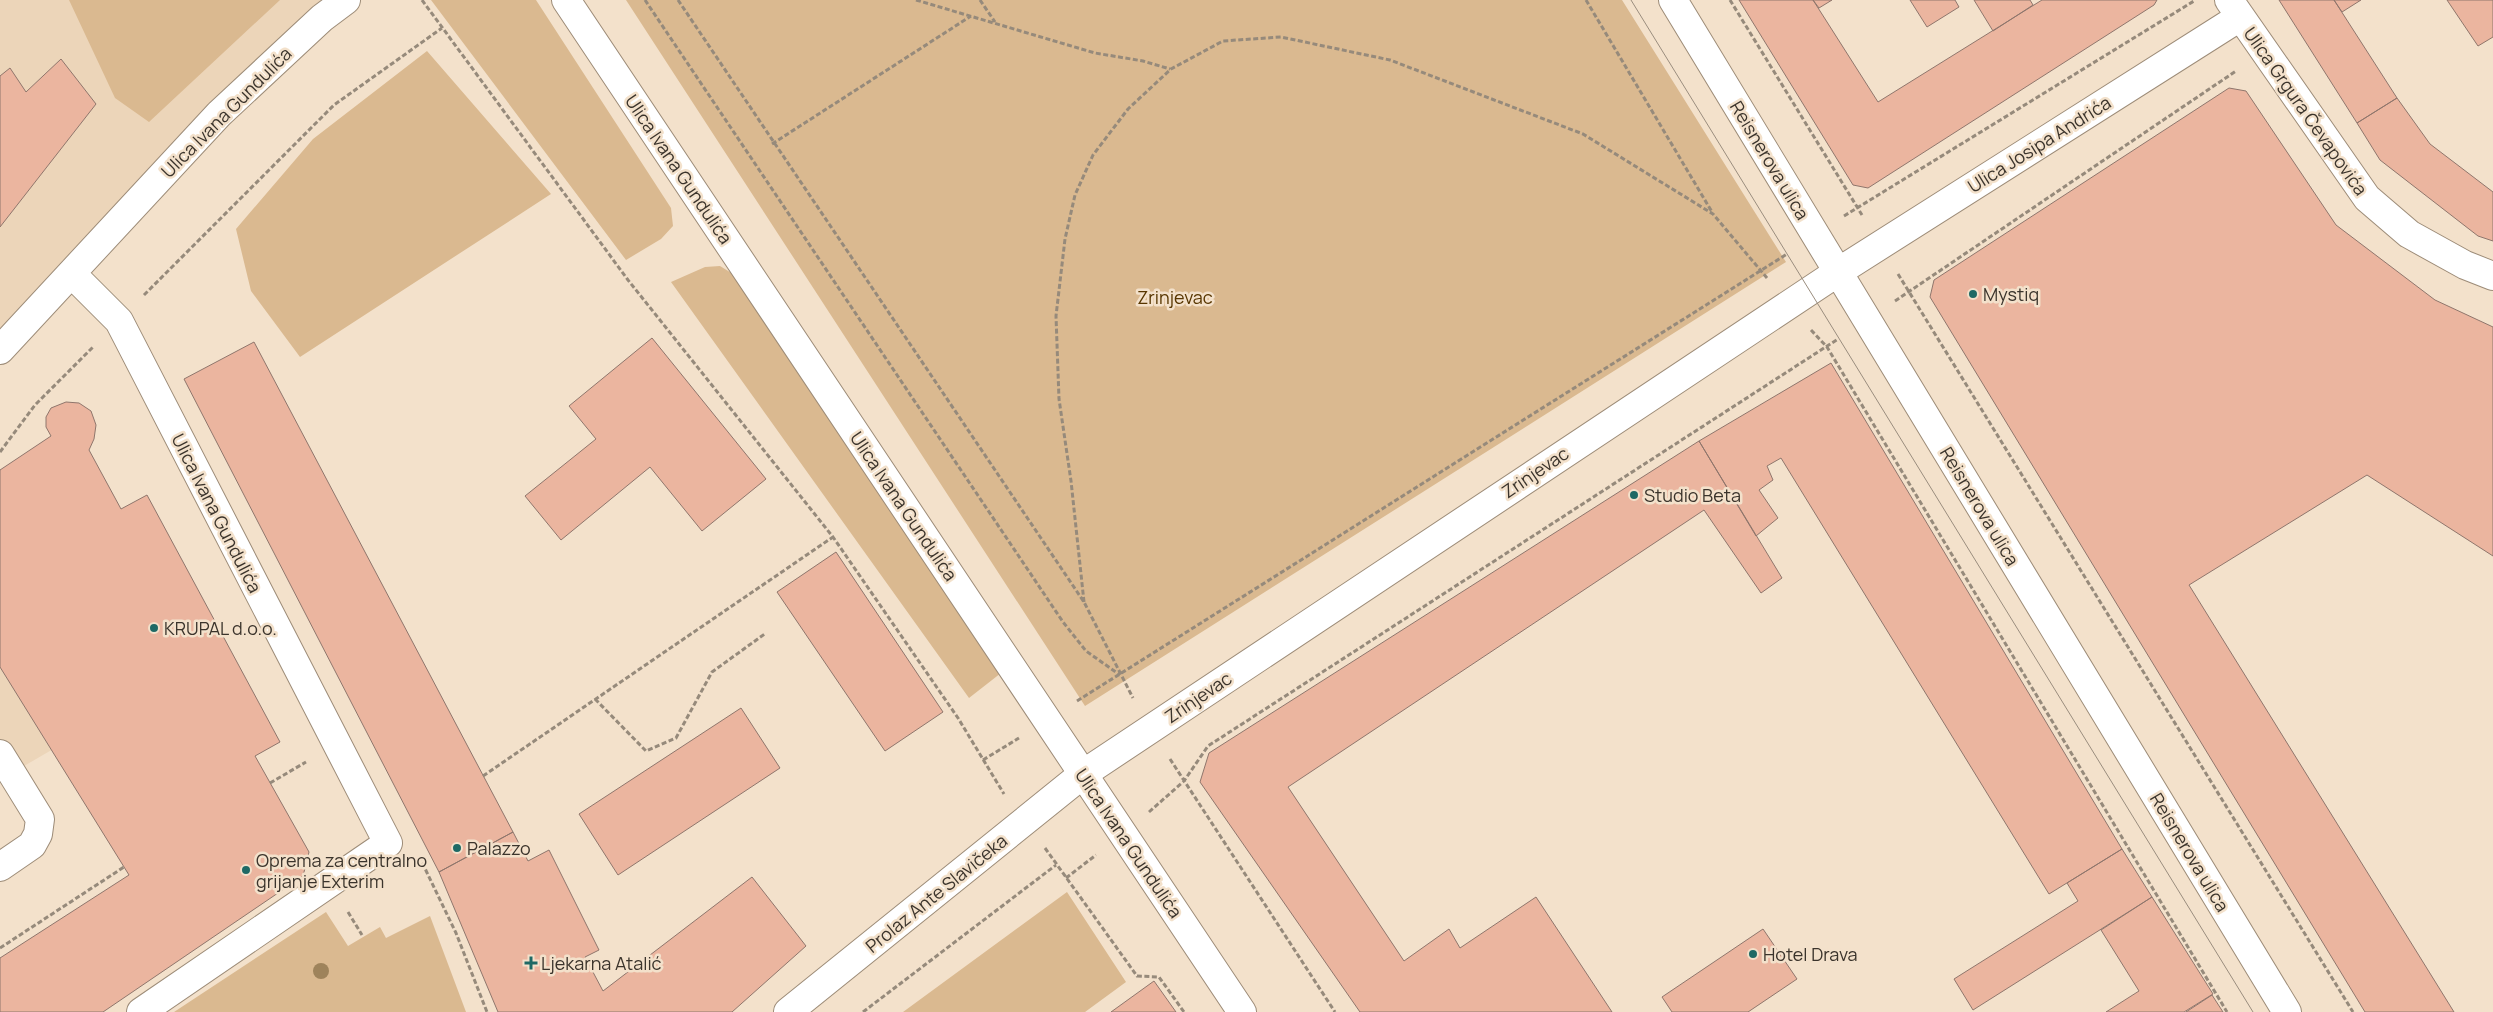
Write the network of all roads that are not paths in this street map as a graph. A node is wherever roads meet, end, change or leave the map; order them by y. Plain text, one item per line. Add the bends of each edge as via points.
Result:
1 (346, 0) edge
2 (566, 0) edge
3 (1673, 0) edge
4 (2234, 8) edge
5 (1838, 272) junction
6 (72, 274) junction
7 (2493, 276) edge
8 (0, 350) edge
9 (0, 754) edge
10 (1083, 774) junction
11 (0, 867) edge
12 (141, 1012) edge
13 (788, 1012) edge
14 (1242, 1012) edge
15 (2287, 1012) edge

1 - 6 street, Ulica Ivana Gundulića via 219,114
2 - 10 street, Ulica Ivana Gundulića
3 - 5 street, Reisnerova ulica
4 - 5 street, Ulica Josipa Andrića
4 - 7 street, Ulica Grgura Čevapovića via 2367,198 2409,234 2465,265
5 - 10 street, Zrinjevac
5 - 15 street, Reisnerova ulica
6 - 8 street, Ulica Ivana Gundulića
6 - 12 street, Ulica Ivana Gundulića via 118,321 388,843
9 - 11 street via 40,819 38,834 32,844
10 - 13 street, Prolaz Ante Slavičeka
10 - 14 street, Ulica Ivana Gundulića

